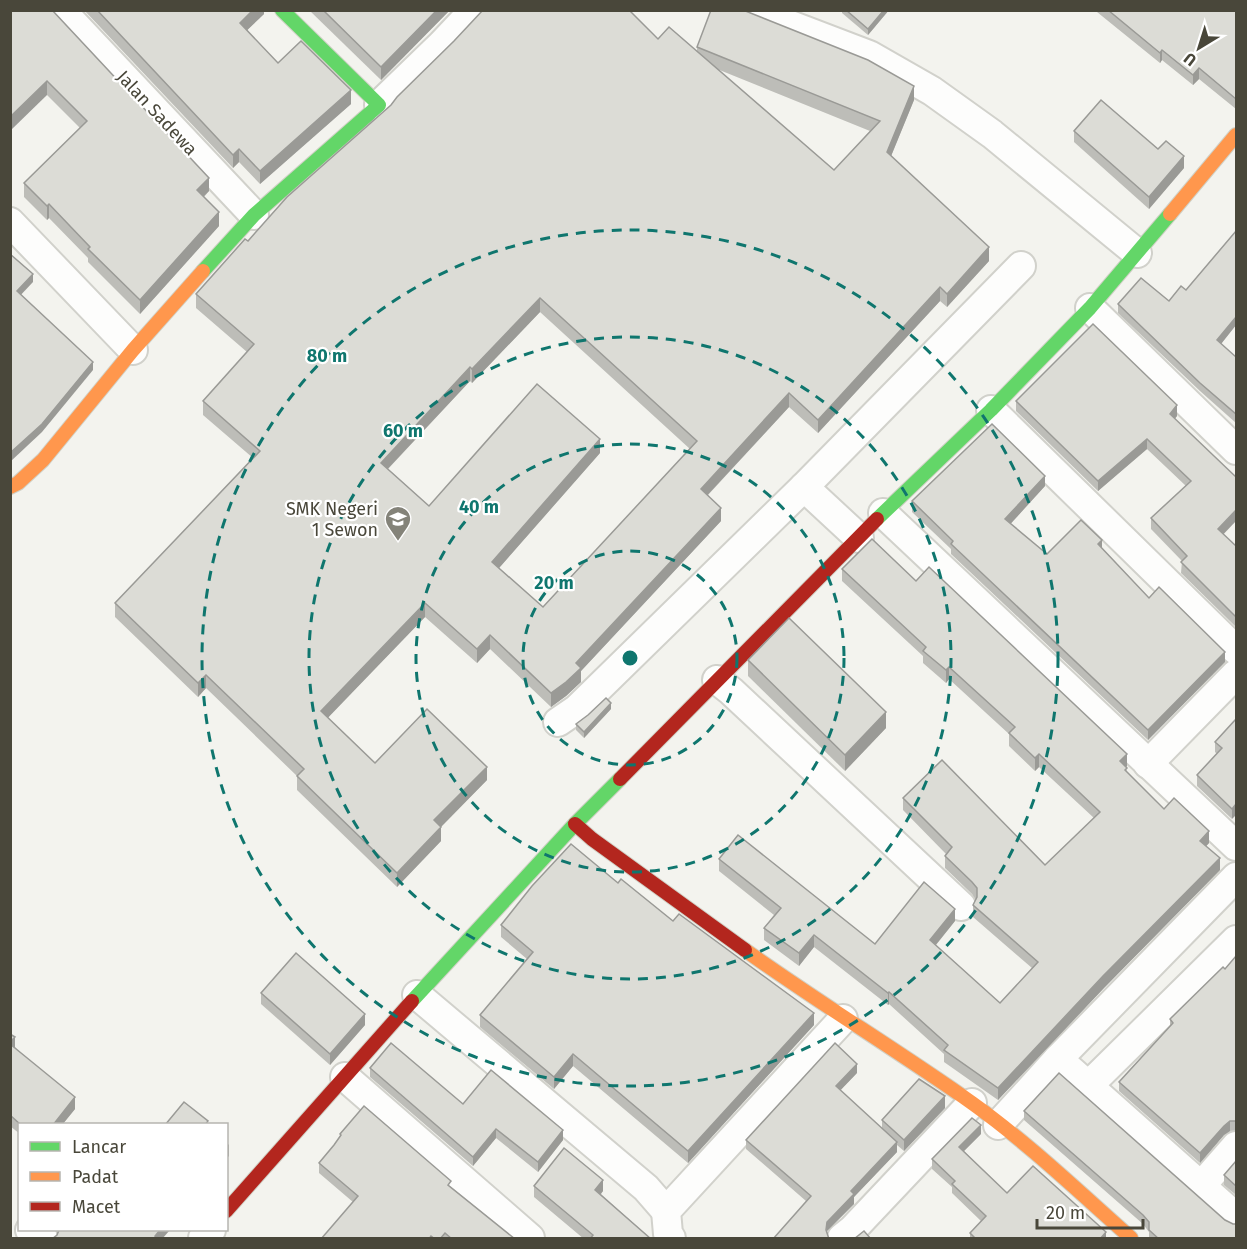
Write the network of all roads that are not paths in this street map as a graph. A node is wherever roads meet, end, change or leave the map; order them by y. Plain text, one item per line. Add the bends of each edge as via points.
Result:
1 (61, 10) edge
2 (474, 10) edge
3 (751, 10) edge
4 (286, 12) edge
5 (373, 109) junction
6 (1236, 135) edge
7 (254, 215) junction
8 (10, 222) edge
9 (1137, 253) junction
10 (1021, 266) dead end
11 (1090, 308) junction
12 (133, 350) junction
13 (991, 410) junction
14 (1236, 450) edge
15 (10, 487) edge
16 (804, 488) junction
17 (883, 513) junction
18 (859, 538) junction
19 (1236, 650) edge
20 (1236, 674) edge
21 (717, 680) junction
22 (558, 722) dead end
23 (1148, 764) junction
24 (575, 824) junction
25 (1236, 846) edge
26 (1236, 877) edge
27 (961, 906) dead end
28 (1236, 940) edge
29 (417, 995) junction
30 (843, 1019) junction
31 (1058, 1059) junction
32 (345, 1077) junction
33 (1088, 1086) junction
34 (972, 1103) junction
35 (998, 1125) junction
36 (1236, 1146) edge
37 (1201, 1186) junction
38 (228, 1210) edge
39 (1236, 1217) edge
40 (668, 1225) edge
41 (530, 1239) edge
42 (842, 1239) edge
43 (1131, 1239) edge

1 - 7 street, Jalan Sadewa
2 - 5 street
3 - 9 street via 869,55 932,90
4 - 5 street
5 - 7 street
6 - 9 street
7 - 12 street
8 - 12 street
9 - 11 street
10 - 16 street
11 - 13 street
11 - 14 street
12 - 15 street via 43,460
13 - 17 street
13 - 19 street
16 - 18 street
16 - 22 street via 613,676
17 - 18 street
17 - 23 street
18 - 21 street
20 - 23 street
21 - 24 street
21 - 27 street
23 - 25 street
24 - 29 street
24 - 30 street
26 - 31 street
28 - 33 street
29 - 32 street
29 - 40 street via 646,1188
30 - 34 street
30 - 40 street
31 - 33 street
31 - 35 street
32 - 38 street
32 - 41 street
33 - 37 street
34 - 35 street
34 - 42 street
35 - 43 street
36 - 37 street
37 - 39 street

